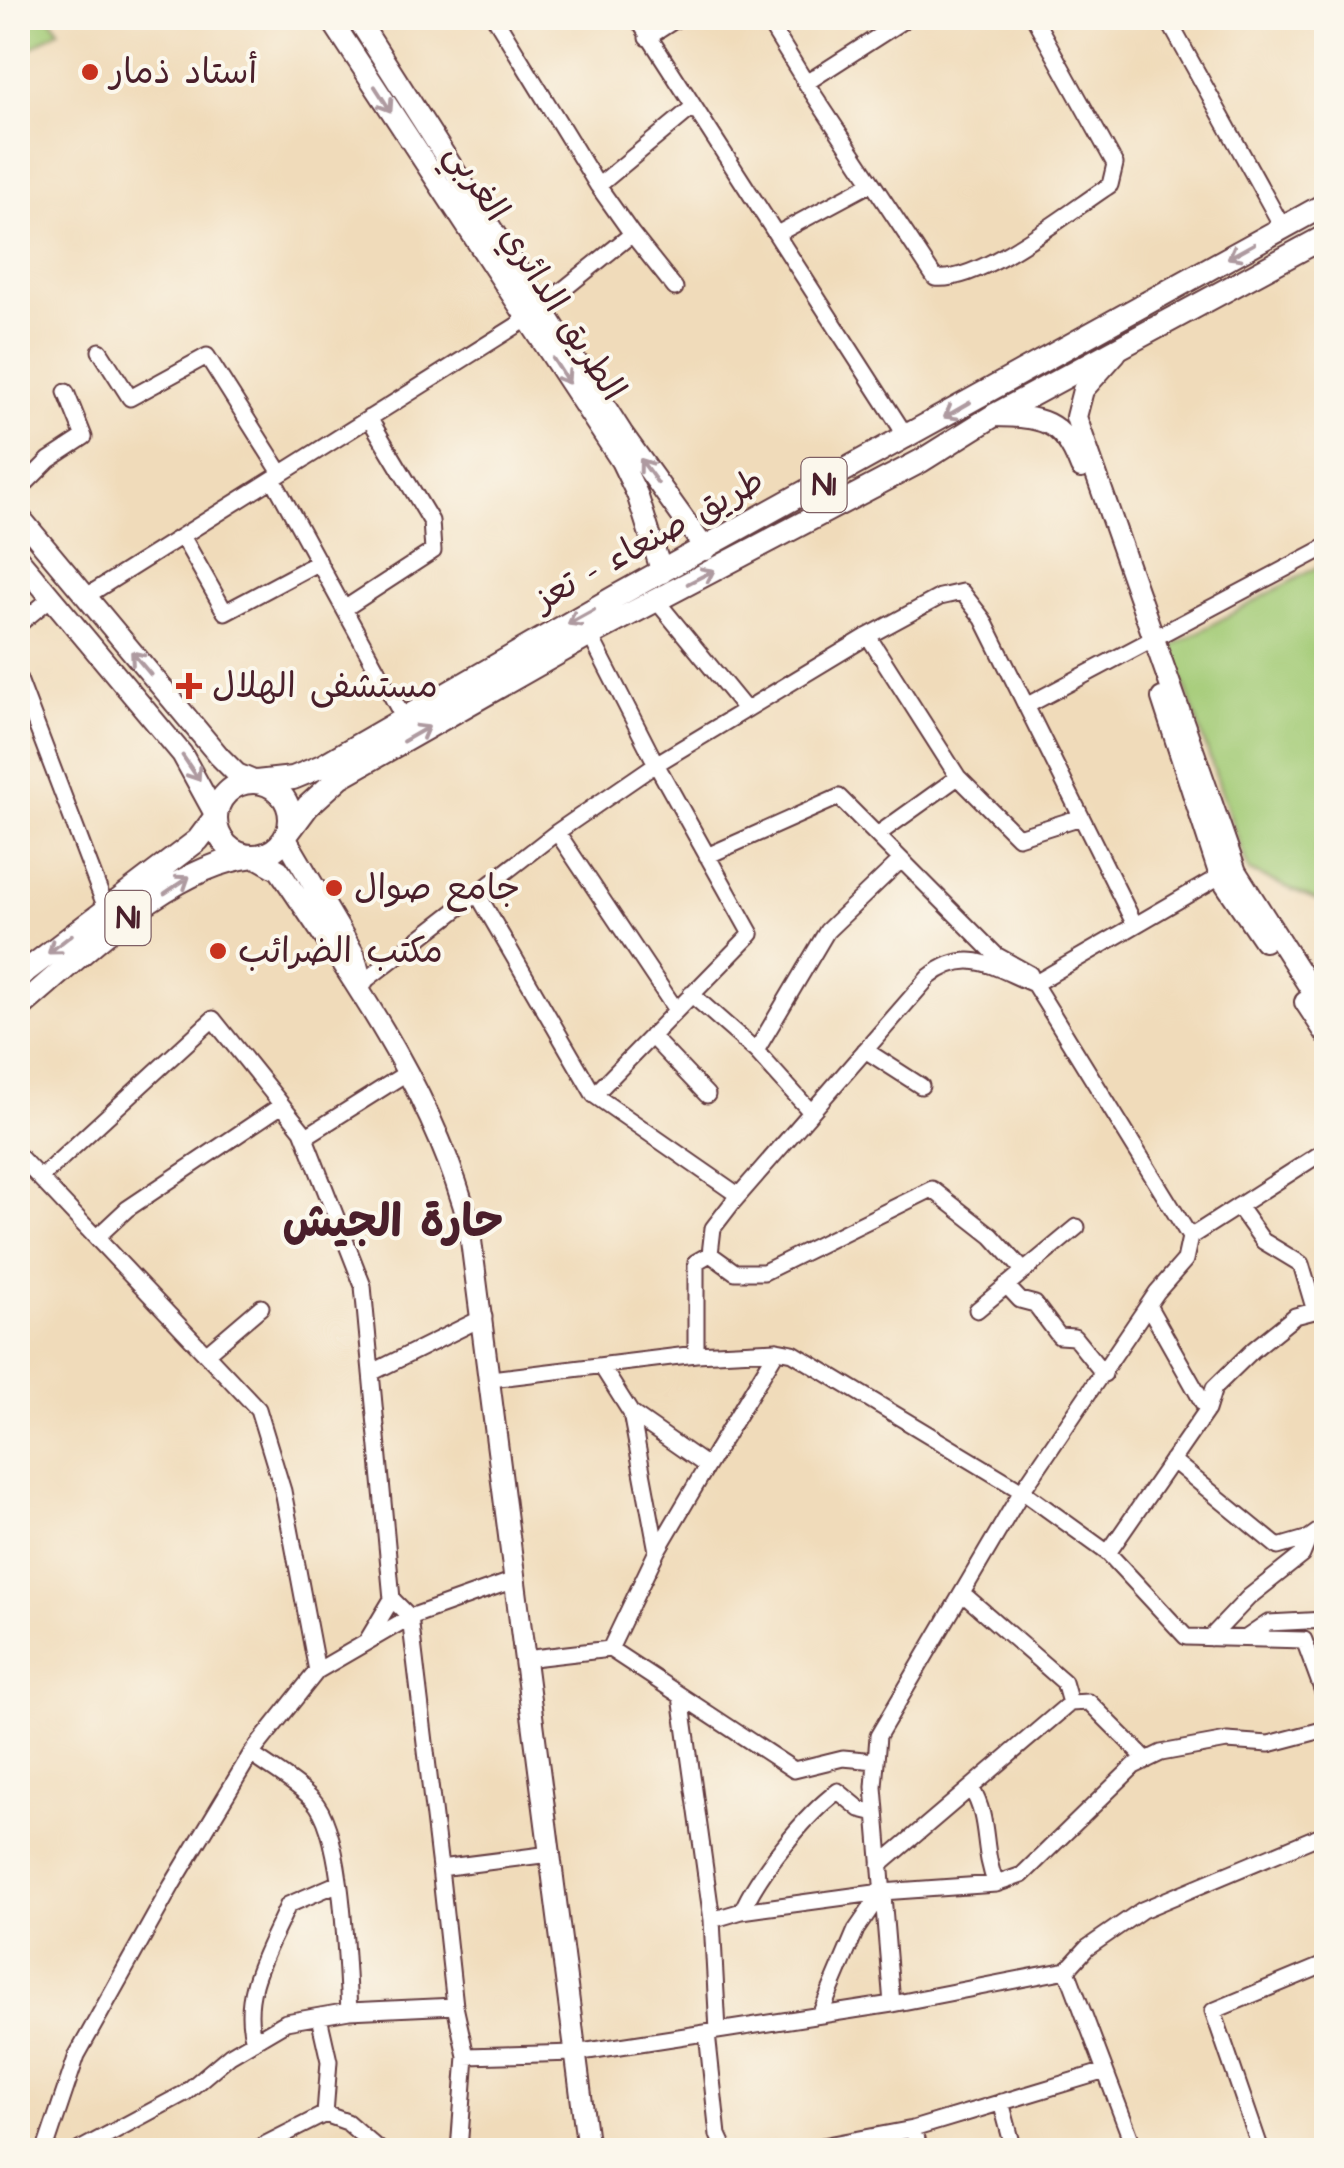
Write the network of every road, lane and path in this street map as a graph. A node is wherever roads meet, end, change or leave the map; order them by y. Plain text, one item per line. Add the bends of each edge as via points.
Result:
1 (330, 18) edge
2 (357, 18) edge
3 (494, 18) edge
4 (637, 18) edge
5 (678, 18) edge
6 (766, 18) edge
7 (907, 18) edge
8 (1034, 18) edge
9 (1167, 18) edge
10 (647, 38) junction
11 (806, 83) junction
12 (693, 107) junction
13 (870, 184) junction
14 (598, 186) junction
15 (1326, 204) edge
16 (1284, 228) junction
17 (632, 234) junction
18 (776, 234) junction
19 (1326, 236) edge
20 (675, 288) dead end
21 (535, 313) junction
22 (1123, 345) junction
23 (100, 350) dead end
24 (66, 392) dead end
25 (993, 416) junction
26 (369, 418) junction
27 (908, 438) junction
28 (277, 476) junction
29 (18, 490) edge
30 (18, 516) edge
31 (182, 536) junction
32 (1326, 547) edge
33 (706, 550) junction
34 (18, 558) edge
35 (318, 562) junction
36 (662, 573) junction
37 (86, 597) junction
38 (51, 598) junction
39 (656, 600) junction
40 (620, 607) junction
41 (344, 609) junction
42 (18, 625) edge
43 (590, 635) junction
44 (868, 636) junction
45 (1150, 640) junction
46 (18, 676) edge
47 (1026, 706) junction
48 (746, 710) junction
49 (403, 717) junction
50 (656, 764) junction
51 (327, 774) junction
52 (958, 778) junction
53 (256, 782) junction
54 (216, 816) junction
55 (1081, 817) junction
56 (557, 832) junction
57 (877, 835) junction
58 (285, 837) junction
59 (254, 856) junction
60 (707, 856) junction
61 (902, 860) junction
62 (1220, 876) junction
63 (478, 896) junction
64 (106, 908) junction
65 (1136, 925) junction
66 (1054, 973) junction
67 (18, 977) edge
68 (362, 983) junction
69 (1034, 984) junction
70 (692, 994) junction
71 (18, 1009) edge
72 (369, 1009) junction
73 (676, 1010) junction
74 (1326, 1013) edge
75 (1326, 1034) edge
76 (651, 1036) junction
77 (865, 1050) junction
78 (756, 1051) junction
79 (408, 1072) junction
80 (921, 1086) dead end
81 (594, 1095) junction
82 (707, 1095) dead end
83 (282, 1105) junction
84 (811, 1112) junction
85 (304, 1136) junction
86 (1326, 1150) edge
87 (18, 1155) edge
88 (40, 1178) junction
89 (738, 1195) junction
90 (1238, 1206) junction
91 (1077, 1227) dead end
92 (1190, 1236) junction
93 (97, 1237) junction
94 (710, 1254) junction
95 (1023, 1270) junction
96 (1006, 1285) junction
97 (260, 1307) dead end
98 (1150, 1309) junction
99 (976, 1310) dead end
100 (1321, 1310) edge
101 (484, 1317) junction
102 (777, 1350) junction
103 (206, 1354) junction
104 (696, 1354) junction
105 (602, 1367) junction
106 (371, 1374) junction
107 (1104, 1374) junction
108 (491, 1379) junction
109 (1207, 1410) junction
110 (631, 1414) junction
111 (1172, 1460) junction
112 (707, 1466) junction
113 (1022, 1491) junction
114 (1326, 1526) edge
115 (1309, 1538) junction
116 (657, 1551) junction
117 (1108, 1552) junction
118 (514, 1580) junction
119 (962, 1593) junction
120 (392, 1599) junction
121 (410, 1617) junction
122 (1326, 1620) edge
123 (1210, 1638) junction
124 (1246, 1638) junction
125 (368, 1639) junction
126 (610, 1649) junction
127 (524, 1659) junction
128 (318, 1671) junction
129 (681, 1696) junction
130 (1326, 1700) edge
131 (1070, 1703) junction
132 (1326, 1729) edge
133 (251, 1754) junction
134 (1147, 1760) junction
135 (876, 1761) junction
136 (970, 1788) junction
137 (876, 1813) junction
138 (1326, 1834) edge
139 (550, 1854) junction
140 (880, 1865) junction
141 (440, 1868) junction
142 (338, 1883) junction
143 (996, 1884) junction
144 (882, 1892) junction
145 (742, 1911) junction
146 (712, 1920) junction
147 (1326, 1964) edge
148 (1067, 1970) junction
149 (892, 2004) junction
150 (455, 2006) junction
151 (349, 2012) junction
152 (820, 2015) junction
153 (319, 2016) junction
154 (712, 2032) junction
155 (254, 2041) junction
156 (575, 2053) junction
157 (466, 2056) junction
158 (1102, 2072) junction
159 (1001, 2102) junction
160 (324, 2114) junction
161 (913, 2129) junction
162 (49, 2147) edge
163 (824, 2149) edge
164 (79, 2150) edge
165 (254, 2150) edge
166 (379, 2150) edge
167 (459, 2150) edge
168 (588, 2150) edge
169 (725, 2150) edge
170 (800, 2150) edge
171 (919, 2150) edge
172 (1014, 2150) edge
173 (1136, 2150) edge
174 (1261, 2150) edge

1 -> 21 main road, الطريق الدائري الغربي
2 - 21 main road, الطريق الدائري الغربي
3 - 14 street
4 - 10 street
5 - 10 street
6 - 11 street
7 - 11 street
8 - 13 street via 1116,164 1110,185 952,280 935,278
9 - 16 street
10 - 12 street
11 - 13 street
12 - 14 street
12 - 18 street
13 - 18 street
14 - 17 street
15 - 16 highway, طريق صنعاء - تعز / N1
16 -> 27 highway, طريق صنعاء - تعز / N1
17 - 20 street
17 - 21 street
18 - 27 street
19 - 22 highway, طريق صنعاء - تعز / N1
21 - 26 street
33 -> 21 main road, الطريق الدائري الغربي
21 -> 36 main road, الطريق الدائري الغربي via 637,494
22 - 25 highway, طريق صنعاء - تعز / N1
22 - 45 main road via 1083,390 1076,418
23 - 28 street via 130,398 207,356
24 - 29 street via 84,437
39 -> 25 highway, طريق صنعاء - تعز / N1 via 922,461
25 - 45 main road via 1038,417 1073,448
26 - 28 street
26 - 41 street via 431,520 433,552
27 - 33 highway, طريق صنعاء - تعز / N1
28 - 31 street
28 - 35 street
30 - 37 main road
31 - 35 street via 225,612
31 - 37 street
32 - 45 street
33 - 36 highway, طريق صنعاء - تعز / N1
34 - 38 main road
35 - 41 street
36 - 40 highway, طريق صنعاء - تعز / N1
53 -> 37 main road via 218,756
38 - 42 street
38 -> 54 main road via 182,754
39 - 40 highway, طريق صنعاء - تعز / N1
39 - 48 street
40 - 43 highway, طريق صنعاء - تعز / N1
40 -> 49 highway, طريق صنعاء - تعز / N1
41 - 49 street
43 - 50 street
51 -> 43 highway, طريق صنعاء - تعز / N1
44 - 47 street via 962,592 983,619
44 - 48 street
44 - 52 street
45 - 47 street
45 - 62 main road
45 - 74 main road via 1236,872
46 - 64 street
47 - 55 street
48 - 50 street
49 - 51 highway, طريق صنعاء - تعز / N1
50 - 56 street
50 - 60 street
51 - 53 highway
51 - 58 highway
52 - 55 street via 1018,838
52 - 57 street
53 - 54 highway via 233,787
53 - 58 highway via 285,802
54 - 59 highway via 230,849
54 - 64 highway, N1 via 198,840
55 - 65 street
56 - 63 street
56 - 73 street
57 - 60 street via 839,797
57 - 61 street
58 - 59 highway
58 - 68 main road via 354,954
71 -> 59 highway, N1 via 125,920 204,867
59 - 72 main road via 279,870
60 - 70 street via 750,934
61 - 66 street via 996,955 1033,975
61 - 78 street via 828,930
62 - 65 street
62 - 75 main road
63 - 68 street
63 - 81 street
64 -> 67 highway, N1
65 - 66 street
66 - 69 street
68 - 72 main road
69 - 77 street via 974,960 951,960
69 - 92 street
70 - 73 street
70 - 78 street
72 - 79 main road
73 - 76 street
76 - 81 street
76 - 82 street
77 - 80 street
77 - 84 street
78 - 84 street
79 - 85 street
79 - 101 main road via 459,1186
81 - 89 street
83 - 85 street
83 - 88 street via 213,1019
83 - 93 street via 127,1209
84 - 89 street
85 - 106 street via 363,1286
86 - 90 street
87 - 88 street
88 - 93 street
89 - 94 street via 713,1228
90 - 92 street
90 - 100 street via 1263,1242 1301,1264
91 - 95 street
92 - 98 street via 1186,1260
93 - 103 street
94 - 95 street via 735,1272 764,1272 932,1188
94 - 104 street via 696,1262
95 - 96 street
96 - 99 street
96 - 107 street via 1035,1304 1059,1336 1074,1337
97 - 103 street
98 - 107 street
98 - 109 street
100 - 109 street via 1295,1316 1253,1350 1214,1388
101 - 106 street
101 - 108 main road
102 - 104 street
102 - 112 street
102 - 113 street
103 - 128 street via 258,1409 282,1491
104 - 105 street
105 - 108 street
105 - 110 street
106 - 120 street
107 - 113 street
108 - 118 main road
109 - 111 street
110 - 112 street
110 - 116 street
111 - 115 street via 1278,1547
111 - 117 street
112 - 116 street
113 - 117 street
113 - 119 street
114 - 115 street
115 - 123 street via 1302,1556
116 - 126 street
117 - 123 street via 1186,1637
118 - 121 street
118 - 127 main road
119 - 131 street via 1064,1682
119 - 135 street via 878,1736
120 - 121 street
120 - 125 street
121 - 125 street
121 - 141 street
122 - 124 street via 1268,1622
123 - 124 street
124 - 130 street via 1304,1640
125 - 128 street
126 - 127 street
126 - 129 street
127 - 139 main road
128 - 133 street
129 - 135 street via 794,1770 843,1758
129 - 146 street
131 - 134 street via 1089,1702
131 - 136 street
132 - 134 street via 1269,1744 1228,1740
133 - 142 street via 315,1801 328,1828
133 - 162 street via 77,2055
134 - 143 street via 1022,1875
135 - 137 street
136 - 140 street
136 - 143 street via 985,1811 986,1858
137 - 140 street
137 - 145 street via 860,1810 838,1790 821,1803
138 - 148 street via 1142,1910
139 - 141 street
139 - 156 main road
140 - 144 street
141 - 150 street
142 - 151 street
142 - 155 street via 288,1905 250,1994 247,2019
143 - 144 street
144 - 145 street
144 - 149 street
144 - 152 street via 856,1930
145 - 146 street
146 - 154 street
147 - 174 street via 1213,2011
148 - 149 street
148 - 158 street
149 - 152 street
150 - 151 street
150 - 157 street
151 - 153 street
152 - 154 street
153 - 155 street via 286,2022
153 - 160 street via 329,2061
154 - 156 street
154 - 169 street via 718,2135
155 - 164 street via 185,2092
156 - 157 street
156 - 168 main road
157 - 167 street
158 - 159 street
158 - 173 street
159 - 161 street
159 - 172 street
160 - 165 street
160 - 166 street via 347,2122
161 - 163 street
161 - 171 street
163 - 170 street

